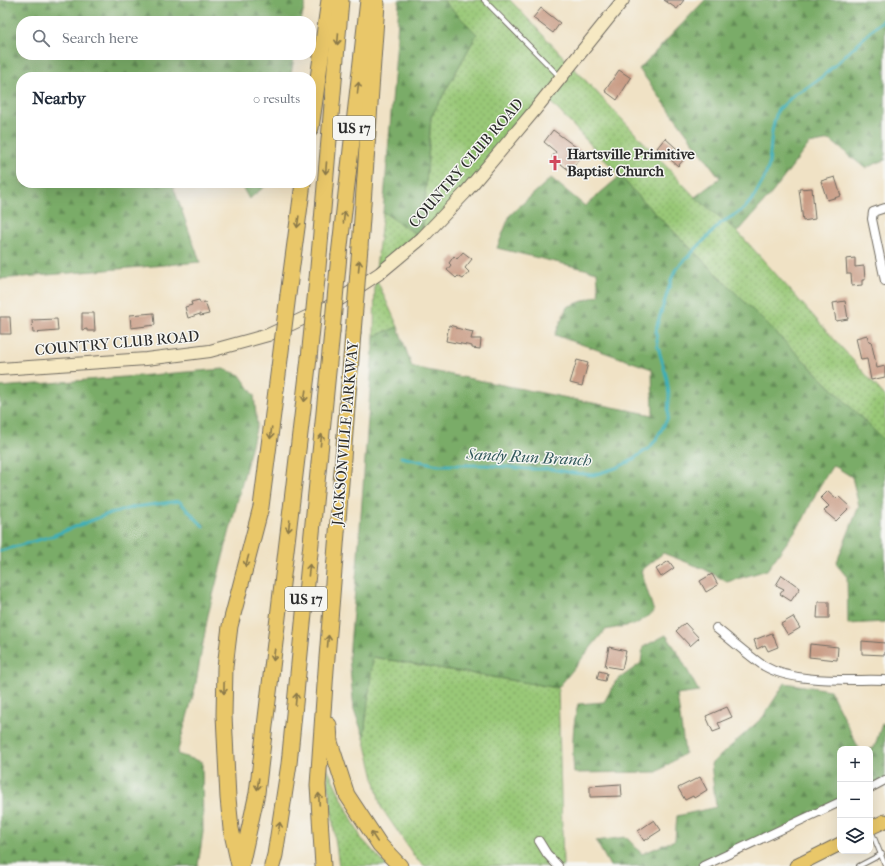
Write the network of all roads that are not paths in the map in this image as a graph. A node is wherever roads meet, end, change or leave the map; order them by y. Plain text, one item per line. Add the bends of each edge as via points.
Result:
1 (329, 0) edge
2 (341, 0) edge
3 (368, 0) edge
4 (378, 0) edge
5 (484, 0) edge
6 (622, 1) edge
7 (561, 77) junction
8 (316, 92) edge
9 (302, 188) edge
10 (885, 208) edge
11 (885, 281) edge
12 (0, 369) edge
13 (716, 628) dead end
14 (326, 670) junction
15 (885, 680) edge
16 (885, 780) edge
17 (873, 786) edge
18 (837, 803) edge
19 (885, 821) edge
20 (873, 827) edge
21 (873, 834) edge
22 (539, 841) dead end
23 (837, 846) edge
24 (882, 854) junction
25 (800, 865) edge
26 (885, 865) edge
27 (240, 866) edge
28 (272, 866) edge
29 (322, 866) edge
30 (400, 866) edge
31 (558, 866) edge
32 (703, 866) edge
33 (859, 866) edge

1 - 8 highway
2 -> 27 highway, US 17, bridge via 309,358 257,793
28 -> 3 highway, US 17, bridge via 289,764 339,255
14 -> 4 highway, JACKSONVILLE PARKWAY, bridge
5 - 7 lane
6 - 7 main road, COUNTRY CLUB ROAD
7 - 12 main road, COUNTRY CLUB ROAD via 465,192 422,238 380,272 328,307 268,335 210,351 146,359
9 -> 27 highway, bridge via 261,507 230,626 225,667 225,756 231,829
10 - 11 street via 873,212 872,219
13 - 15 street via 764,665 785,675
29 -> 14 highway, JACKSONVILLE PARKWAY via 318,785
30 -> 14 highway via 380,845 347,795 330,742
16 - 17 street
18 - 32 street
19 - 20 main road
21 - 24 lane
22 - 31 street
23 - 25 main road
24 - 26 lane
24 - 33 lane

